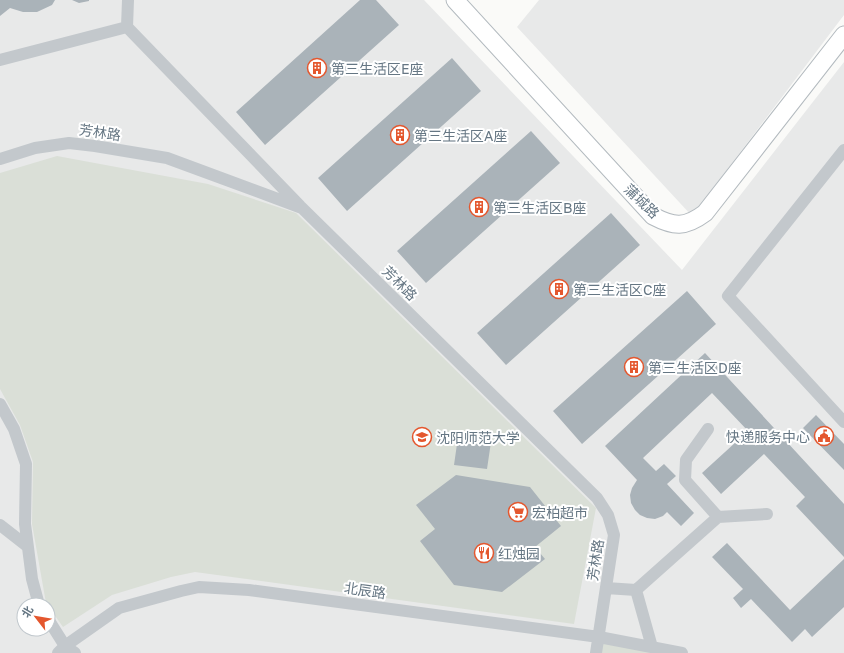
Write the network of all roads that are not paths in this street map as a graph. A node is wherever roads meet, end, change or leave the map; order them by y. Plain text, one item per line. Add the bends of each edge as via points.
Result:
1 (128, 0) edge
2 (455, 0) edge
3 (127, 27) junction
4 (844, 35) edge
5 (0, 60) edge
6 (844, 150) edge
7 (0, 158) edge
8 (302, 208) junction
9 (0, 404) edge
10 (844, 422) edge
11 (708, 429) dead end
12 (767, 514) dead end
13 (718, 517) junction
14 (0, 525) edge
15 (27, 546) junction
16 (606, 588) junction
17 (636, 590) junction
18 (37, 597) edge
19 (56, 636) edge
20 (599, 637) junction
21 (652, 647) junction
22 (62, 649) edge
23 (75, 653) edge
24 (596, 653) edge
25 (682, 653) edge

1 - 3 street
2 - 4 street, 蒲城路 via 653,216 666,223 680,224 693,221 704,213
3 - 5 street
3 - 8 street
6 - 10 street via 728,296
7 - 8 street, 芳林路 via 35,148 69,143 167,158
8 - 16 street, 芳林路 via 598,498 608,515 614,535
9 - 15 street via 14,429 26,464
11 - 13 street via 686,460 685,480
12 - 13 street
13 - 17 street
14 - 15 street
15 - 18 street
16 - 17 street
16 - 20 street, 芳林路
17 - 21 street
19 - 22 street
20 - 21 street, 北辰路
20 - 22 street, 北辰路 via 249,590 199,587 119,608
20 - 24 street, 芳林路
21 - 25 street, 北辰路
22 - 23 street

